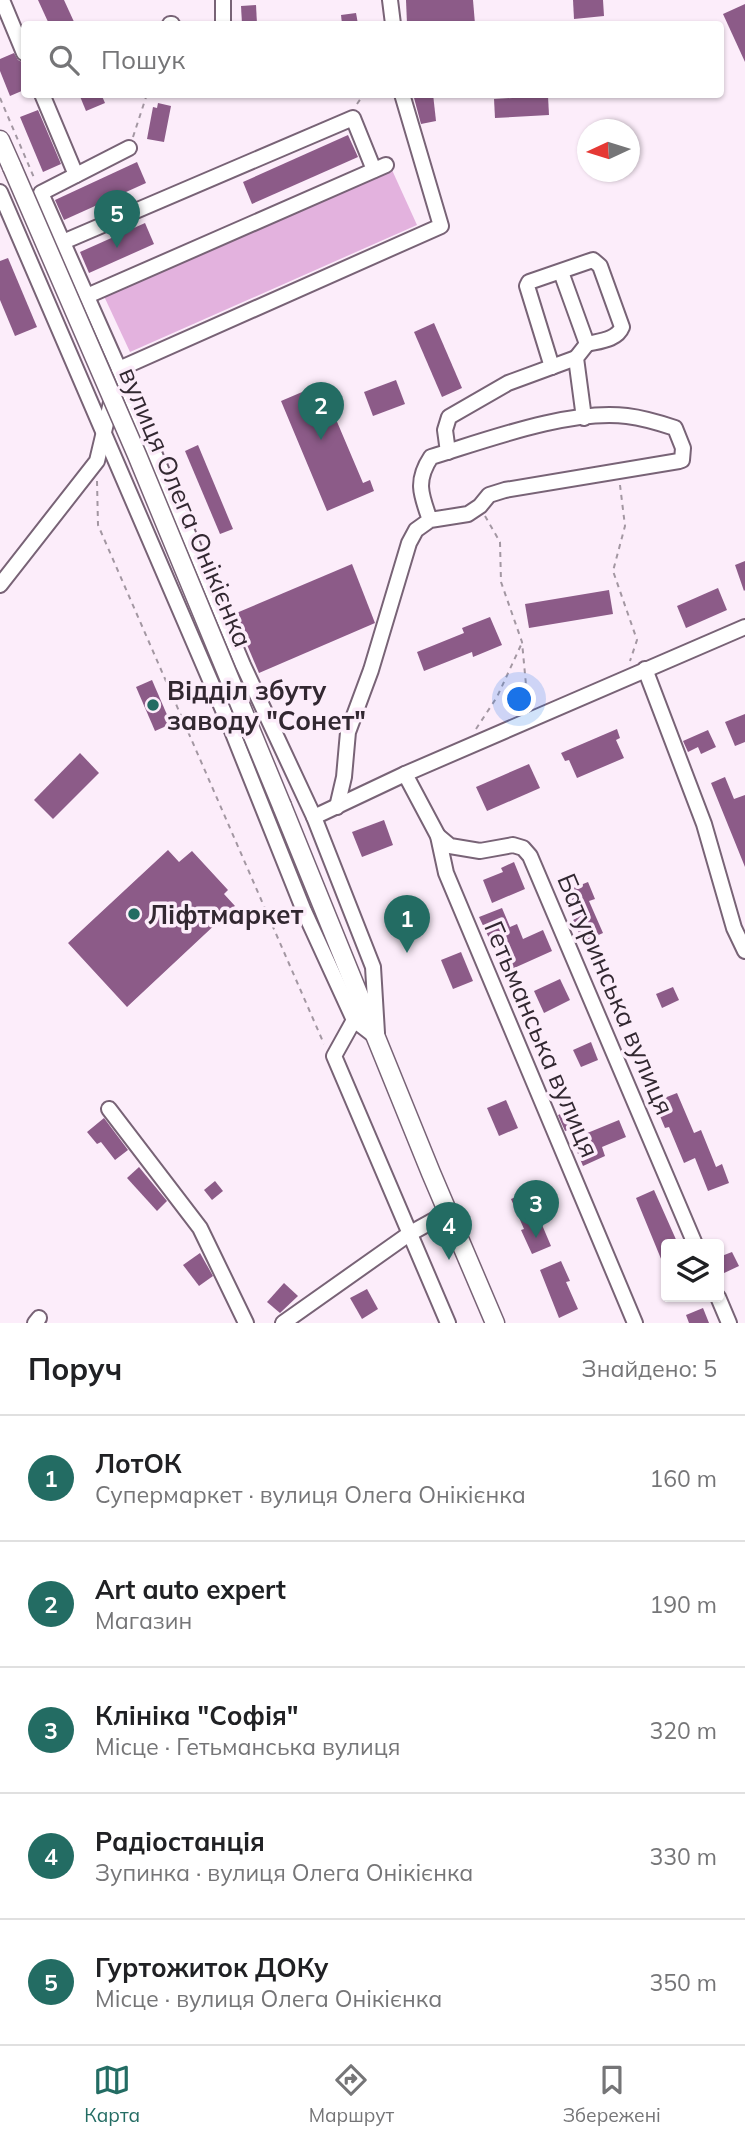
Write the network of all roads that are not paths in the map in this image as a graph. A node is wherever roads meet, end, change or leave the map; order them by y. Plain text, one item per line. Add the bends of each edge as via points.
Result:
1 (2, 0) edge
2 (223, 0) edge
3 (390, 0) edge
4 (223, 21) edge
5 (393, 21) edge
6 (21, 46) edge
7 (44, 98) edge
8 (403, 98) edge
9 (0, 140) edge
10 (129, 148) road end
11 (76, 174) junction
12 (0, 192) edge
13 (63, 242) junction
14 (561, 272) junction
15 (87, 296) junction
16 (587, 344) junction
17 (576, 358) junction
18 (552, 367) junction
19 (119, 369) junction
20 (584, 418) junction
21 (104, 433) junction
22 (448, 452) junction
23 (430, 520) junction
24 (0, 584) edge
25 (745, 627) edge
26 (243, 665) junction
27 (645, 669) junction
28 (209, 680) junction
29 (405, 774) junction
30 (337, 807) junction
31 (314, 817) junction
32 (438, 836) junction
33 (745, 951) edge
34 (354, 1020) junction
35 (377, 1038) junction
36 (109, 1109) dead end
37 (447, 1213) junction
38 (409, 1234) junction
39 (693, 1239) edge
40 (720, 1302) edge
41 (246, 1323) edge
42 (283, 1323) edge
43 (448, 1323) edge
44 (495, 1323) edge
45 (635, 1323) edge
46 (729, 1323) edge

1 - 6 street
2 - 4 street
3 - 5 street
7 - 11 street
8 - 19 street via 441,226
9 - 35 main road, вулиця Олега Онікієнка, bridge via 137,455
10 - 11 street
11 - 13 street via 41,193
12 - 21 street
13 - 15 street
13 - 15 street via 353,118 380,167
14 - 16 street
14 - 16 street via 593,260 600,266 622,327 614,337
14 - 18 street via 527,286
15 - 19 street
16 - 17 street
17 - 18 street
17 - 20 street
18 - 22 street via 508,383 449,417 445,430
19 - 21 street
19 - 26 street
20 - 22 street
20 - 23 street via 627,416 675,428 683,448 682,460 505,490 489,495 468,514
21 - 24 street via 97,461
21 - 28 street
22 - 23 street via 431,457 423,469 420,492
23 - 30 street via 408,543 348,732
25 - 27 street
26 - 28 street
26 - 31 street
27 - 29 street
27 - 33 street via 705,824 734,928
28 - 34 street
29 - 30 street
29 - 32 street, Гетьманська вулиця
30 - 31 street
31 - 35 street via 373,967
32 - 39 street, Батуринська вулиця via 450,846 480,850 513,845 530,856
32 - 45 street, Гетьманська вулиця via 446,873
34 - 35 street
34 - 38 street via 334,1056
35 - 37 main road, вулиця Олега Онікієнка
36 - 41 street via 200,1228
37 - 38 street
37 - 44 main road, вулиця Олега Онікієнка
38 - 42 street
38 - 43 street
40 - 46 street

